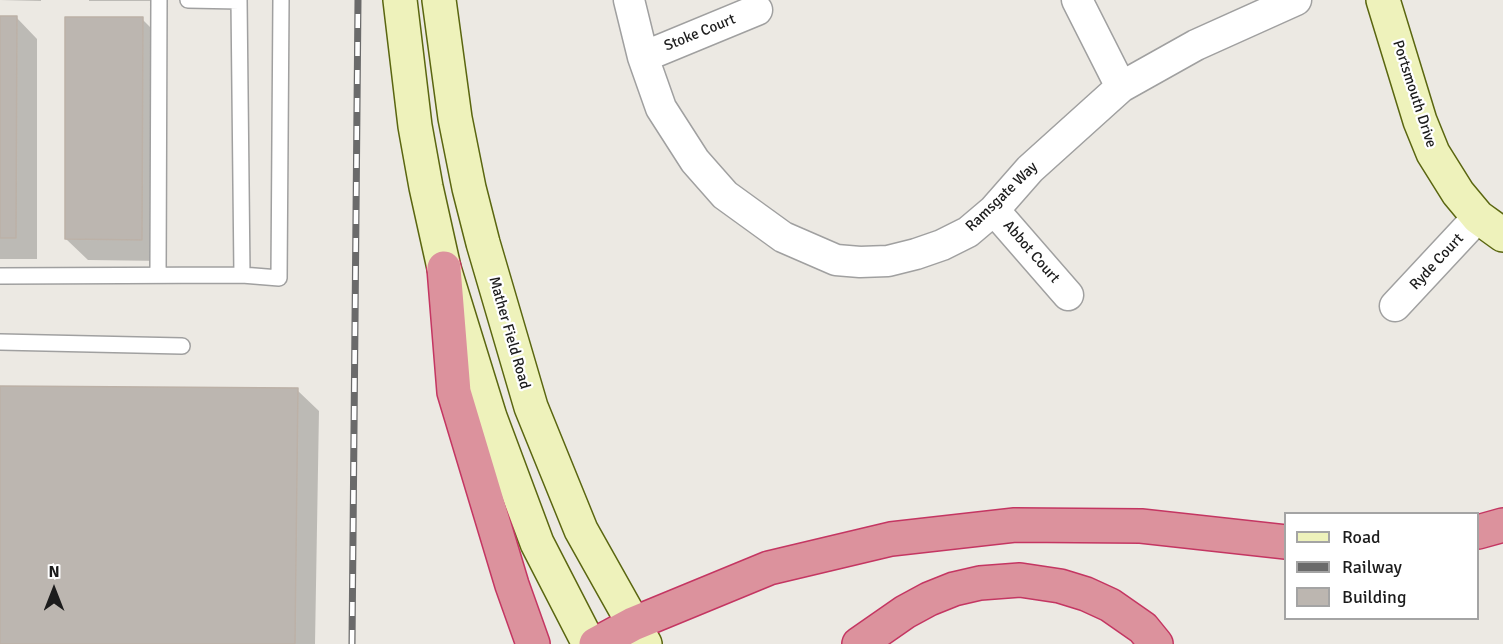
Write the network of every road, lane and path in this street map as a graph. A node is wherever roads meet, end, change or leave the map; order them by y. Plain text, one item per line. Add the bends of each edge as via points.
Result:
1 (159, 0) edge
2 (188, 0) edge
3 (281, 0) edge
4 (400, 0) edge
5 (439, 0) edge
6 (629, 0) edge
7 (1077, 0) edge
8 (1296, 0) edge
9 (1383, 0) edge
10 (239, 1) edge
11 (757, 10) dead end
12 (643, 57) junction
13 (1121, 87) junction
14 (994, 210) junction
15 (1491, 226) edge
16 (444, 268) junction
17 (242, 274) junction
18 (158, 275) junction
19 (0, 276) edge
20 (1068, 295) dead end
21 (1395, 306) dead end
22 (0, 342) edge
23 (182, 346) dead end
24 (1503, 525) edge
25 (1479, 532) edge
26 (1284, 542) edge
27 (639, 634) edge
28 (533, 644) edge
29 (588, 644) edge
30 (596, 644) edge
31 (859, 644) edge
32 (1156, 644) edge

1 - 18 lane
2 - 10 lane
3 - 17 lane via 279,278
4 - 16 main road via 415,126
5 - 27 main road, Mather Field Road via 469,188 531,407 580,530
6 - 12 street, Ramsgate Way
7 - 13 street
8 - 13 street, Ramsgate Way via 1196,45
9 - 15 main road, Portsmouth Drive via 1432,153 1458,193
10 - 17 lane
11 - 12 street, Stoke Court
12 - 14 street, Ramsgate Way via 661,108 695,161 725,195 783,237 836,260 888,261 942,245 968,232
13 - 14 street, Ramsgate Way via 1030,169
14 - 20 street, Abbot Court
15 - 21 street, Ryde Court
16 - 28 highway via 454,392
16 - 29 main road via 490,417 537,543
17 - 18 lane
18 - 19 lane
22 - 23 lane
24 - 25 highway
26 - 27 highway via 1129,526 1016,525 891,539 769,568
27 - 30 highway
31 - 32 highway via 906,612 954,589 1020,580 1060,586 1094,597 1143,628

